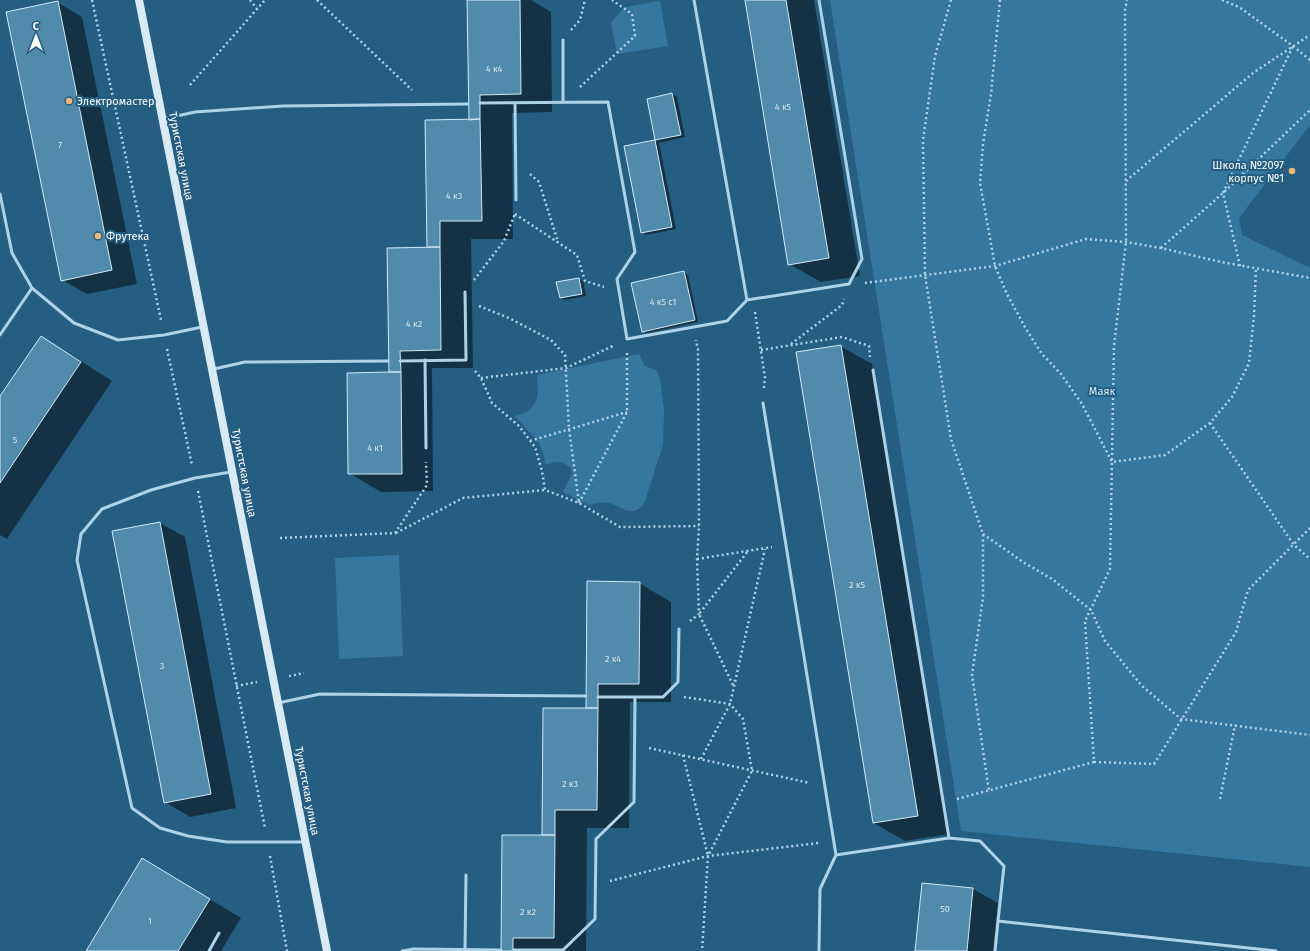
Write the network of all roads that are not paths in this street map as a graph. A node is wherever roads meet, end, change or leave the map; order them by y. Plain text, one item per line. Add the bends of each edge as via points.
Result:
1 (139, 0) edge
2 (694, 0) edge
3 (819, 0) edge
4 (563, 40) road end
5 (563, 102) junction
6 (480, 103) dead end
7 (515, 103) junction
8 (468, 104) dead end
9 (163, 119) junction
10 (0, 194) edge
11 (516, 200) road end
12 (32, 288) junction
13 (465, 292) road end
14 (747, 300) junction
15 (204, 327) junction
16 (0, 335) edge
17 (425, 360) junction
18 (388, 361) dead end
19 (400, 361) dead end
20 (212, 369) junction
21 (873, 370) road end
22 (763, 403) road end
23 (426, 448) road end
24 (232, 472) junction
25 (678, 629) road end
26 (586, 696) dead end
27 (598, 697) dead end
28 (635, 697) junction
29 (278, 703) junction
30 (949, 838) junction
31 (306, 842) junction
32 (836, 855) junction
33 (466, 875) dead end
34 (998, 921) junction
35 (220, 933) dead end
36 (466, 949) junction
37 (502, 950) dead end
38 (513, 950) dead end
39 (544, 950) edge
40 (209, 951) edge
41 (327, 951) edge
42 (402, 951) edge
43 (819, 951) edge
44 (995, 951) edge
45 (1276, 951) edge

1 - 9 main road, Туристская улица
2 - 14 lane
3 - 14 lane via 862,259 849,284
4 - 5 lane
5 - 7 lane
5 - 14 lane via 608,102 635,252 617,279 627,339 727,321
6 - 7 lane
7 - 11 lane
8 - 9 lane via 282,106 195,112
9 - 15 main road, Туристская улица
10 - 12 lane via 12,253
12 - 15 lane via 74,323 118,340
12 - 16 lane
13 - 17 lane via 466,360
15 - 20 main road, Туристская улица
17 - 19 lane
17 - 23 lane
18 - 20 lane via 245,362
20 - 24 main road, Туристская улица
21 - 30 lane
22 - 32 lane
24 - 29 main road, Туристская улица
24 - 31 lane via 195,478 150,490 102,509 81,534 77,560 132,808 160,828 188,836 227,842
25 - 28 lane via 678,682 663,697
26 - 29 lane via 320,694
27 - 28 lane
28 - 39 lane via 634,802 596,839 595,919 563,950
29 - 31 main road, Туристская улица
30 - 32 lane
30 - 34 lane via 980,841 1004,866
31 - 41 main road, Туристская улица
32 - 43 lane via 820,889
33 - 36 lane
34 - 44 lane
34 - 45 lane
35 - 40 lane
36 - 37 lane
36 - 42 lane
38 - 39 lane

